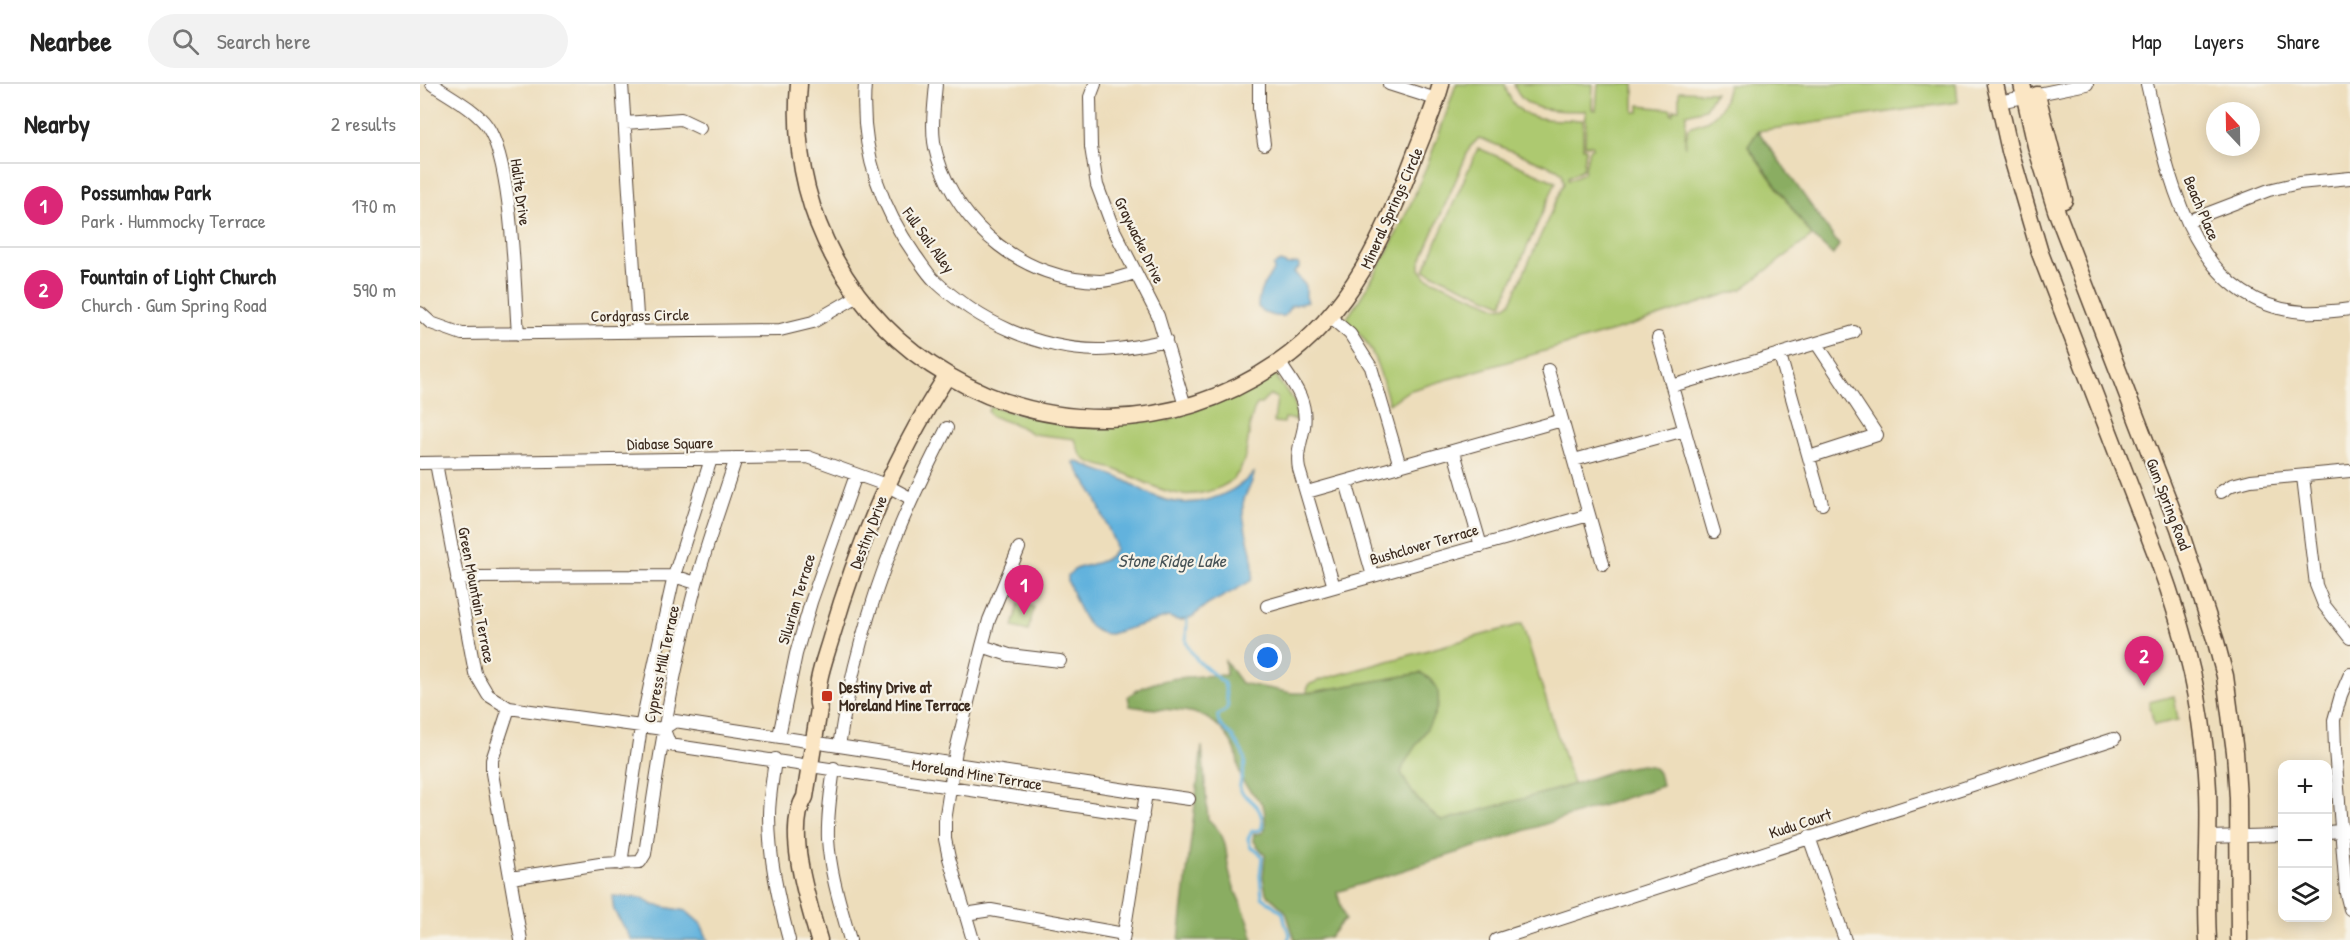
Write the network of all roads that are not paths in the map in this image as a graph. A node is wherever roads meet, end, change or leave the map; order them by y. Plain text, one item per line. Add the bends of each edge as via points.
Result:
1 (432, 84) edge
2 (622, 84) edge
3 (799, 84) edge
4 (865, 84) edge
5 (936, 84) edge
6 (1095, 84) edge
7 (1259, 84) edge
8 (1389, 84) edge
9 (1995, 84) edge
10 (2087, 84) edge
11 (2147, 84) edge
12 (1439, 92) edge
13 (2028, 92) edge
14 (1998, 102) junction
15 (625, 123) junction
16 (699, 128) dead end
17 (1264, 144) dead end
18 (2350, 178) edge
19 (2188, 221) junction
20 (1135, 273) junction
21 (858, 296) junction
22 (2350, 309) edge
23 (420, 313) edge
24 (1330, 317) junction
25 (638, 331) junction
26 (1854, 332) dead end
27 (518, 334) junction
28 (1658, 338) dead end
29 (1166, 340) junction
30 (1817, 344) junction
31 (1780, 355) junction
32 (1279, 362) junction
33 (1548, 370) dead end
34 (947, 376) junction
35 (1672, 386) junction
36 (1185, 406) junction
37 (1562, 420) junction
38 (947, 429) dead end
39 (1685, 430) junction
40 (1454, 452) junction
41 (1809, 457) junction
42 (736, 458) junction
43 (711, 459) junction
44 (1574, 460) junction
45 (420, 463) edge
46 (435, 463) junction
47 (1400, 466) junction
48 (2350, 471) edge
49 (856, 475) junction
50 (2303, 477) junction
51 (1346, 482) junction
52 (886, 485) junction
53 (1307, 492) junction
54 (2221, 492) dead end
55 (912, 499) junction
56 (1822, 504) dead end
57 (1589, 514) junction
58 (1714, 532) dead end
59 (1481, 546) junction
60 (1019, 548) dead end
61 (1603, 564) dead end
62 (674, 576) junction
63 (1373, 576) junction
64 (457, 580) junction
65 (696, 582) junction
66 (1334, 587) junction
67 (1268, 606) dead end
68 (2350, 638) edge
69 (982, 646) junction
70 (1060, 661) dead end
71 (2350, 674) edge
72 (509, 708) junction
73 (641, 727) junction
74 (663, 729) junction
75 (779, 736) junction
76 (2114, 739) dead end
77 (809, 742) junction
78 (839, 746) junction
79 (774, 759) junction
80 (954, 763) junction
81 (805, 764) junction
82 (834, 768) junction
83 (950, 786) junction
84 (1146, 793) junction
85 (1189, 799) dead end
86 (1143, 816) junction
87 (2346, 831) edge
88 (2278, 835) edge
89 (1809, 837) junction
90 (2208, 837) junction
91 (2237, 838) junction
92 (621, 864) junction
93 (511, 878) junction
94 (2350, 909) edge
95 (965, 914) junction
96 (1124, 937) edge
97 (521, 940) edge
98 (789, 940) edge
99 (819, 940) edge
100 (850, 940) edge
101 (973, 940) edge
102 (1496, 940) edge
103 (1845, 940) edge
104 (2208, 940) edge
105 (2239, 940) edge

1 - 27 street, Halite Drive via 486,124 498,146 507,195
2 - 15 street
3 - 21 main road, Mineral Springs Circle via 797,127 811,204 832,253
4 - 29 street, Full Sail Alley via 863,111 868,153 877,182 894,220 933,279 965,306 998,326 1033,339 1099,350
5 - 20 street via 933,117 937,155 948,186 1002,249 1028,265 1077,279 1101,281
6 - 20 street, Graywacke Drive via 1090,97 1097,185
7 - 17 street
8 - 12 street
9 - 14 main road, Gum Spring Road
10 - 13 street
11 - 19 street, Beach Place via 2164,158
12 - 24 main road, Mineral Springs Circle via 1372,255
13 - 14 street
13 - 91 main road, Gum Spring Road via 2036,147 2056,210 2179,528 2216,642 2235,753
14 - 90 main road, Gum Spring Road via 2040,253 2142,514 2186,644 2202,721
15 - 16 street via 681,119
15 - 25 street
18 - 19 street via 2269,189
19 - 22 street, Beach Place via 2209,261 2251,296 2276,307 2304,312
20 - 29 street, Graywacke Drive
21 - 25 street, Cordgrass Circle via 813,322 780,330
21 - 34 main road, Mineral Springs Circle via 896,337
23 - 27 street, Cordgrass Circle via 431,323 462,334
24 - 32 main road, Mineral Springs Circle
24 - 47 street via 1350,334 1371,368
25 - 27 street, Cordgrass Circle
26 - 30 street
28 - 35 street
29 - 36 street, Graywacke Drive
30 - 31 street
30 - 41 street via 1877,435
31 - 35 street
31 - 41 street
32 - 36 main road, Mineral Springs Circle via 1242,384
32 - 53 street via 1304,406 1297,456
33 - 37 street
34 - 36 main road, Mineral Springs Circle via 1018,406 1066,416 1113,417
34 - 52 main road, Destiny Drive
35 - 39 street
37 - 40 street
37 - 44 street
38 - 55 street
39 - 44 street
39 - 58 street
40 - 47 street
40 - 59 street
41 - 56 street
42 - 43 street, Diabase Square
42 - 49 street, Diabase Square via 808,457
42 - 65 street, Cypress Mill Terrace
43 - 46 street, Diabase Square
43 - 62 street, Cypress Mill Terrace
44 - 57 street
45 - 46 street, Diabase Square
46 - 64 street, Green Mountain Terrace
47 - 51 street
48 - 50 street
49 - 52 street, Diabase Square
49 - 75 street, Silurian Terrace via 810,602
50 - 54 street via 2251,480
50 - 68 street via 2316,585 2334,621
51 - 53 street
51 - 63 street
52 - 55 street, Diabase Square
52 - 77 main road, Destiny Drive via 866,531 836,620 816,699 809,708
53 - 66 street
55 - 78 street via 881,576 855,658
57 - 59 street, Bushclover Terrace
57 - 61 street
59 - 63 street, Bushclover Terrace
60 - 69 street
62 - 64 street
62 - 65 street
62 - 73 street, Cypress Mill Terrace
63 - 66 street, Bushclover Terrace
64 - 72 street, Green Mountain Terrace via 475,673 488,695
65 - 74 street, Cypress Mill Terrace
66 - 67 street, Bushclover Terrace
69 - 70 street via 1009,655
69 - 80 street
71 - 87 street via 2334,720
72 - 73 street, Green Mountain Terrace
72 - 93 street via 495,750 492,774
73 - 74 street, Green Mountain Terrace
73 - 92 street, Cypress Mill Terrace
74 - 75 street, Green Mountain Terrace via 675,720
74 - 79 street via 670,745
74 - 92 street, Cypress Mill Terrace via 645,854 640,862
75 - 77 street, Green Mountain Terrace
76 - 89 street, Kudu Court
77 - 78 street, Moreland Mine Terrace
77 - 81 main road, Destiny Drive
78 - 80 street, Moreland Mine Terrace
79 - 81 street
79 - 98 street via 769,810 771,850
80 - 83 street
80 - 84 street, Moreland Mine Terrace
81 - 82 street, Moreland Mine Terrace
81 - 99 main road, Destiny Drive via 795,796 800,806 801,869
82 - 83 street, Moreland Mine Terrace
82 - 100 street via 828,846
83 - 86 street, Moreland Mine Terrace
83 - 95 street via 945,839
84 - 85 street, Moreland Mine Terrace
84 - 86 street
86 - 96 street
87 - 94 street via 2346,893
88 - 91 street
89 - 102 street, Kudu Court
89 - 103 street
90 - 91 street
90 - 104 main road, Gum Spring Road
91 - 105 main road, Gum Spring Road
92 - 93 street, Cypress Mill Terrace
93 - 97 street
95 - 96 street via 992,910
95 - 101 street

